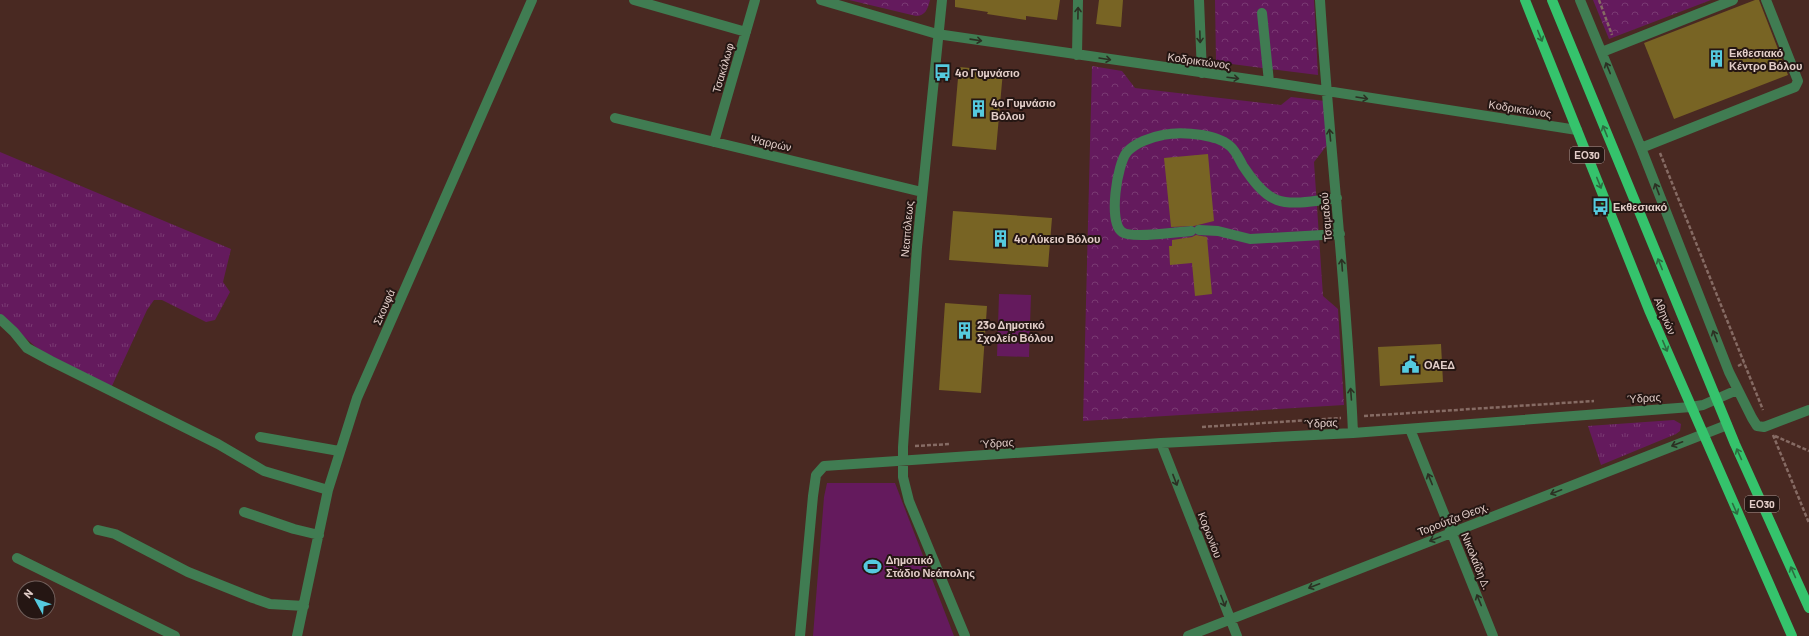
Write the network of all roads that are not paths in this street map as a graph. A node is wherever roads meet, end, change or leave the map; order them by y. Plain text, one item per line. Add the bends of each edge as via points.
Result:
1 (532, 0) edge
2 (634, 0) edge
3 (755, 0) edge
4 (821, 0) edge
5 (942, 0) edge
6 (1078, 0) edge
7 (1199, 0) edge
8 (1320, 0) edge
9 (1525, 0) edge
10 (1552, 0) edge
11 (1580, 0) edge
12 (1733, 0) edge
13 (1766, 0) edge
14 (1262, 13) dead end
15 (746, 32) junction
16 (938, 34) junction
17 (1602, 52) junction
18 (1077, 55) junction
19 (1202, 74) junction
20 (1269, 82) junction
21 (1326, 92) junction
22 (615, 118) dead end
23 (1577, 130) junction
24 (714, 142) junction
25 (1641, 148) junction
26 (922, 192) junction
27 (1337, 198) junction
28 (1340, 234) junction
29 (0, 319) edge
30 (1737, 390) junction
31 (1716, 399) junction
32 (1691, 407) junction
33 (1809, 410) edge
34 (1727, 425) junction
35 (1410, 429) junction
36 (1353, 433) junction
37 (1703, 434) junction
38 (260, 437) dead end
39 (1161, 443) junction
40 (339, 452) junction
41 (903, 461) junction
42 (328, 490) junction
43 (244, 512) dead end
44 (98, 530) dead end
45 (1452, 532) junction
46 (319, 535) junction
47 (17, 558) dead end
48 (304, 606) junction
49 (1809, 608) edge
50 (1230, 619) junction
51 (175, 636) edge
52 (297, 636) edge
53 (800, 636) edge
54 (965, 636) edge
55 (1188, 636) edge
56 (1237, 636) edge
57 (1493, 636) edge
58 (1792, 636) edge

1 - 40 street, Σκουφά via 357,398
2 - 15 street
3 - 15 street, Τσακάλωφ
4 - 16 street, Κοδρικτώνος
5 - 16 street, Νεαπόλεως
18 -> 6 street
7 -> 19 street
8 - 21 street, Τσαμαδού
9 -> 23 main road, Αθηνών / ΕΟ30
31 -> 10 main road, Αθηνών / ΕΟ30
11 - 17 street
12 - 17 street
13 - 25 street via 1798,81 1795,87
14 - 20 street
15 - 24 street, Τσακάλωφ
16 -> 18 street, Κοδρικτώνος
16 - 26 street, Νεαπόλεως
25 -> 17 street
18 -> 19 street, Κοδρικτώνος
19 -> 20 street, Κοδρικτώνος
20 - 21 street, Κοδρικτώνος
21 -> 23 street, Κοδρικτώνος
27 -> 21 street, Τσαμαδού
22 - 24 street, Ψαρρών
23 -> 32 main road, Αθηνών / ΕΟ30
24 - 26 street, Ψαρρών
30 -> 25 street
26 - 41 street, Νεαπόλεως
27 - 28 street, Τσαμαδού
27 - 28 street via 1290,202 1274,199 1251,177 1230,146 1213,137 1180,133 1163,135 1131,148 1120,164 1116,184 1116,218 1120,231 1136,235 1218,231 1250,239
36 -> 28 street, Τσαμαδού
29 - 42 street via 27,348 50,361 218,444 264,471
30 - 31 street, Ύδρας
30 - 33 street via 1755,423 1760,427 1771,430
31 - 32 street, Ύδρας
31 - 34 main road, Αθηνών / ΕΟ30
32 - 35 street, Ύδρας
32 - 37 main road, Αθηνών / ΕΟ30
34 - 37 street, Τορούτζα Θεοχ.
49 -> 34 main road, Αθηνών / ΕΟ30
35 - 36 street, Ύδρας
45 -> 35 street, Νικολαΐδη Δ.
36 - 39 street, Ύδρας
37 -> 45 street, Τορούτζα Θεοχ.
37 -> 58 main road, Αθηνών / ΕΟ30
38 - 40 street
39 - 41 street, Ύδρας
39 -> 50 street, Κορωνίου
40 - 42 street, Σκουφά
41 - 53 street, Ύδρας via 824,466 816,476
41 - 54 street, Νεαπόλεως via 903,477 909,501
42 - 46 street, Σκουφά
43 - 46 street
44 - 48 street via 115,534 174,565 253,598 270,604
45 -> 50 street, Τορούτζα Θεοχ.
57 -> 45 street, Νικολαΐδη Δ.
46 - 48 street, Σκουφά
47 - 51 street
48 - 52 street, Σκουφά
50 - 55 street, Τορούτζα Θεοχ.
50 - 56 street, Κορωνίου

